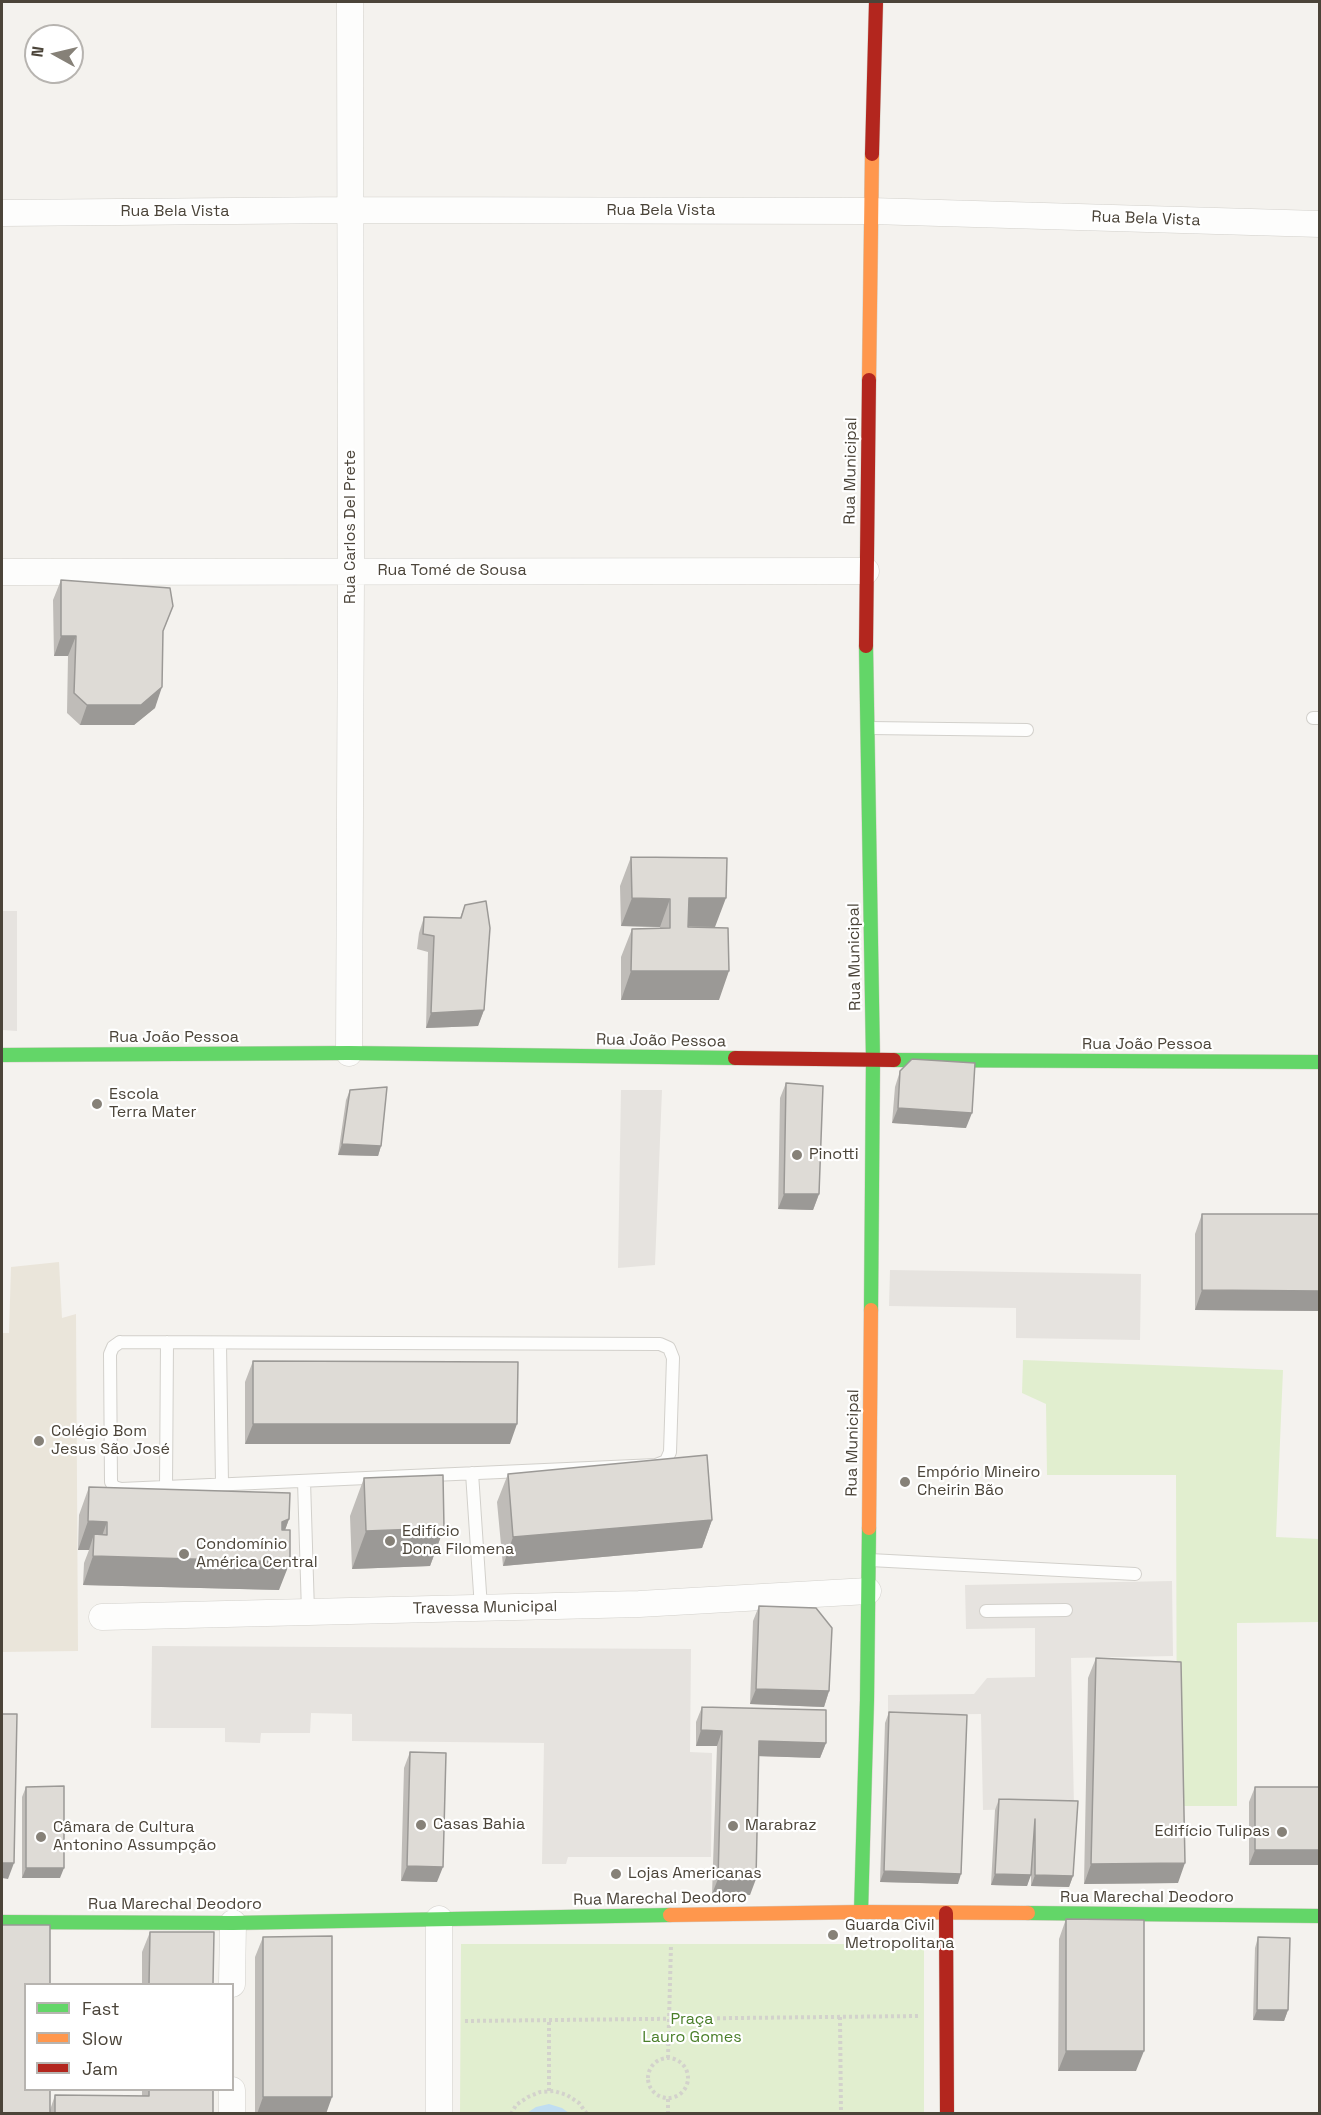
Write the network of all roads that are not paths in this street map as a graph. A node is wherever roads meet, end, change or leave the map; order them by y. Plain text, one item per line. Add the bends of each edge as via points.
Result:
1 (350, 2) edge
2 (876, 2) edge
3 (350, 210) junction
4 (871, 212) junction
5 (2, 213) edge
6 (1320, 224) edge
7 (351, 571) junction
8 (866, 571) junction
9 (2, 572) edge
10 (867, 728) junction
11 (1027, 730) dead end
12 (349, 1053) junction
13 (2, 1056) edge
14 (873, 1060) junction
15 (1320, 1062) edge
16 (167, 1342) junction
17 (220, 1343) junction
18 (472, 1473) junction
19 (304, 1481) junction
20 (222, 1484) junction
21 (166, 1487) junction
22 (868, 1560) junction
23 (1135, 1574) dead end
24 (868, 1591) junction
25 (481, 1608) junction
26 (1066, 1610) dead end
27 (986, 1611) dead end
28 (308, 1612) junction
29 (102, 1617) dead end
30 (861, 1912) junction
31 (946, 1913) junction
32 (1320, 1916) edge
33 (438, 1919) junction
34 (2, 1922) edge
35 (233, 1923) junction
36 (232, 1983) edge
37 (232, 2091) edge
38 (231, 2114) edge
39 (439, 2114) edge
40 (947, 2114) edge

1 - 3 street, Rua Carlos Del Prete
2 - 4 street, Rua Municipal
3 - 4 street, Rua Bela Vista
3 - 5 street, Rua Bela Vista
3 - 7 street, Rua Carlos Del Prete
4 - 6 street, Rua Bela Vista
4 - 8 street, Rua Municipal
7 - 8 street, Rua Tomé de Sousa
7 - 9 street, Rua Tomé de Sousa
7 - 12 street, Rua Carlos Del Prete
8 - 10 street, Rua Municipal
10 - 11 lane
10 - 14 street, Rua Municipal
12 - 13 street, Rua João Pessoa
12 - 14 street, Rua João Pessoa
14 - 15 street, Rua João Pessoa
14 - 22 street, Rua Municipal
16 - 17 lane
16 - 21 lane
16 - 21 lane via 120,1342 110,1354 111,1482 121,1489
17 - 18 lane via 660,1344 669,1348 673,1358 670,1452 666,1461 657,1465
17 - 20 lane
18 - 19 lane
18 - 25 lane
19 - 20 lane
19 - 28 lane
20 - 21 lane
22 - 23 lane
22 - 24 street, Rua Municipal
24 - 25 street, Travessa Municipal
24 - 30 street, Rua Municipal
25 - 28 street, Travessa Municipal
26 - 27 lane
28 - 29 street, Travessa Municipal
30 - 31 street, Rua Marechal Deodoro
30 - 33 street, Rua Marechal Deodoro
31 - 32 street, Rua Marechal Deodoro
31 - 40 street
33 - 35 street, Rua Marechal Deodoro
33 - 39 street
34 - 35 street, Rua Marechal Deodoro
35 - 36 street
37 - 38 street

